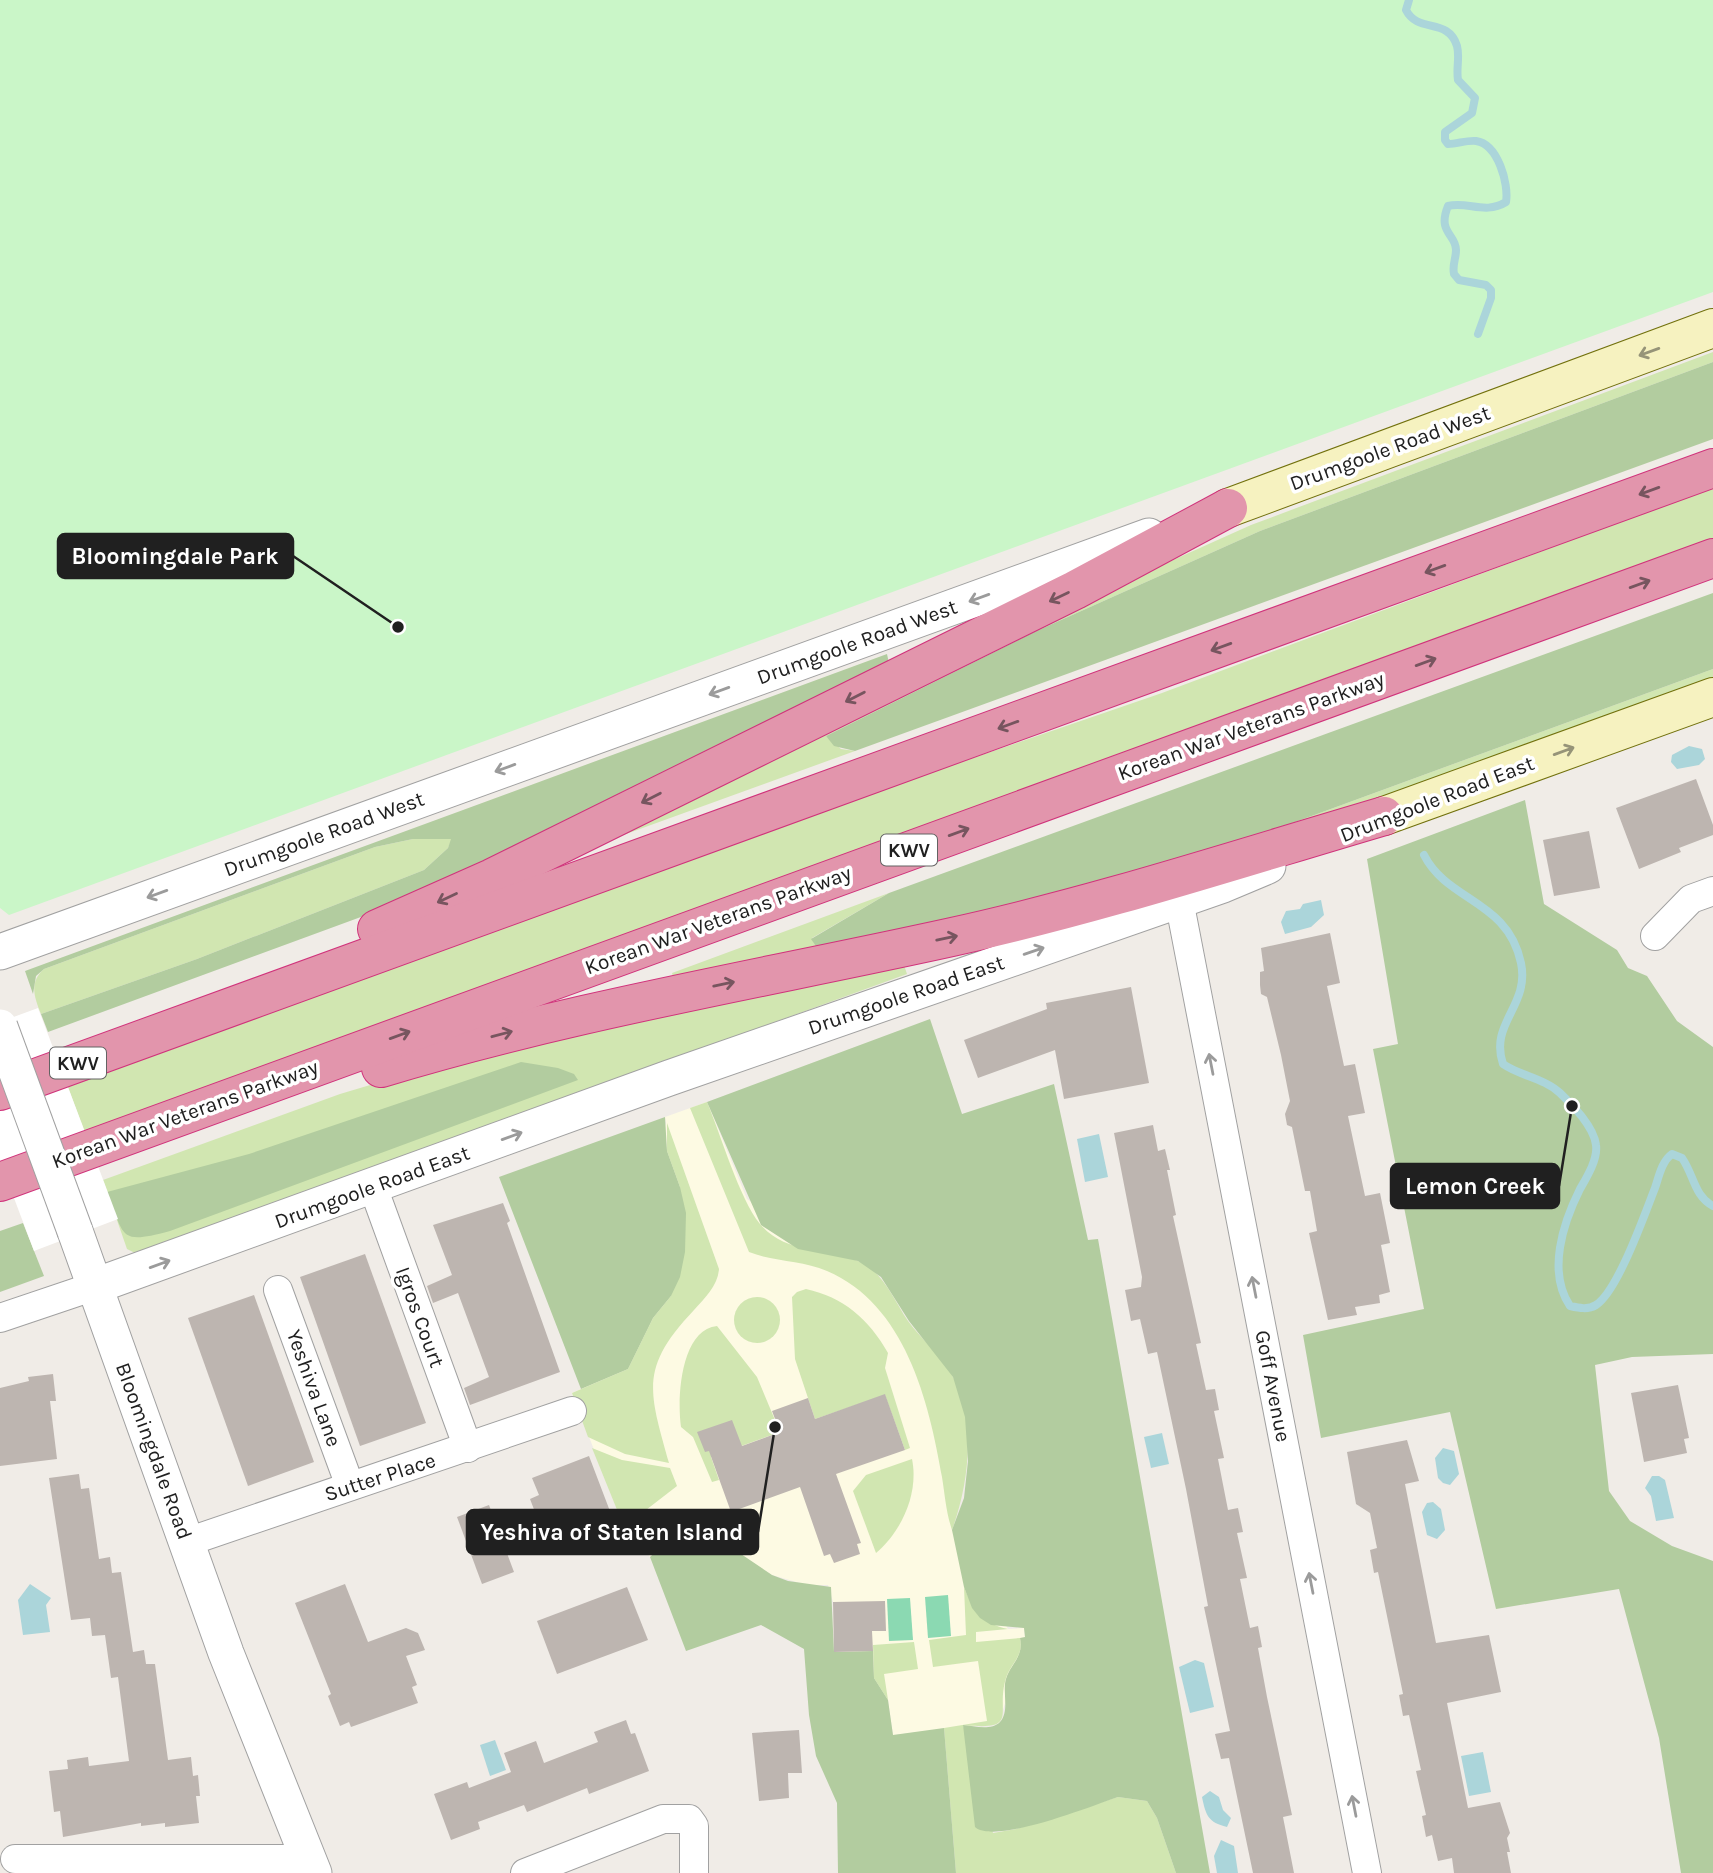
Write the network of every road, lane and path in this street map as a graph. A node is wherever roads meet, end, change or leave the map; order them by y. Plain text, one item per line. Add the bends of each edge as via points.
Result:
1 (1713, 328) edge
2 (1713, 468) edge
3 (1228, 508) junction
4 (1713, 558) edge
5 (1713, 697) edge
6 (1384, 816) junction
7 (1713, 891) edge
8 (1179, 900) junction
9 (1655, 936) dead end
10 (0, 952) edge
11 (0, 1027) edge
12 (156, 1035) junction
13 (0, 1091) edge
14 (106, 1143) junction
15 (0, 1182) edge
16 (373, 1186) junction
17 (95, 1286) junction
18 (278, 1290) dead end
19 (0, 1318) edge
20 (572, 1411) dead end
21 (468, 1448) junction
22 (350, 1486) junction
23 (187, 1542) junction
24 (15, 1859) dead end
25 (311, 1866) edge
26 (525, 1873) edge
27 (694, 1873) edge
28 (1367, 1873) edge

1 -> 3 main road, Drumgoole Road West
2 -> 12 highway, KWV
3 -> 10 street, Drumgoole Road West
3 -> 12 highway via 1075,590 492,878 333,947
14 -> 4 highway, Korean War Veterans Parkway / KWV
6 -> 5 main road, Drumgoole Road East
6 - 8 street, Drumgoole Road East
14 -> 6 highway via 307,1092 547,1022 1088,905
7 - 9 street via 1691,899
16 -> 8 street, Drumgoole Road East
28 -> 8 street, Goff Avenue
11 - 17 street, Bloomingdale Road, bridge
12 - 13 highway, KWV
14 - 15 highway, Korean War Veterans Parkway / KWV
17 -> 16 street, Drumgoole Road East
16 - 21 street, Igros Court
17 - 19 street
17 - 23 street, Bloomingdale Road
18 - 22 street, Yeshiva Lane
20 - 21 street, Sutter Place
21 - 22 street, Sutter Place
22 - 23 street, Sutter Place
23 - 25 street, Bloomingdale Road
24 - 25 street
26 - 27 street via 663,1819 677,1818 689,1819 694,1826

